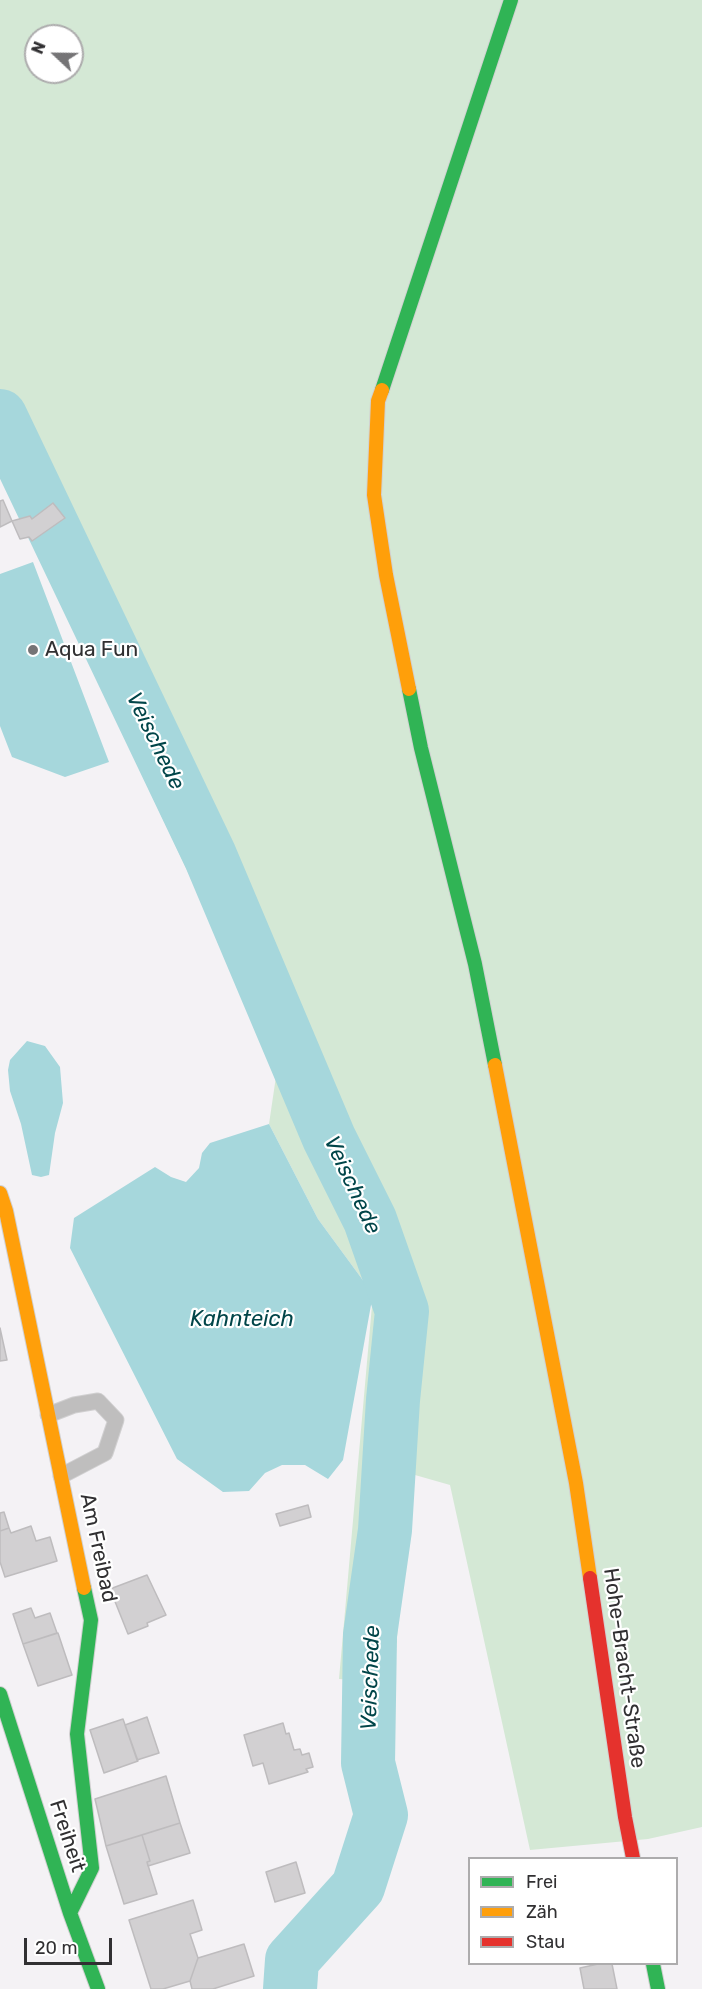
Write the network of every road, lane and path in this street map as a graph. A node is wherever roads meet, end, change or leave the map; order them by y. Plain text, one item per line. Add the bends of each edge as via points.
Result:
1 (511, 0) edge
2 (0, 1193) edge
3 (48, 1415) junction
4 (61, 1476) junction
5 (0, 1694) edge
6 (633, 1857) edge
7 (70, 1912) junction
8 (653, 1965) edge
9 (98, 1989) edge
10 (658, 1989) edge

1 - 6 main road, Hohe-Bracht-Straße via 378,401 374,495 421,748 475,964 576,1483
2 - 3 main road, Am Freibad
3 - 4 main road, Am Freibad
3 - 4 lane via 98,1401 116,1420 105,1453
4 - 7 main road, Am Freibad via 91,1620 77,1734 92,1868
5 - 7 main road, Freiheit
7 - 9 main road, Freiheit
8 - 10 main road

